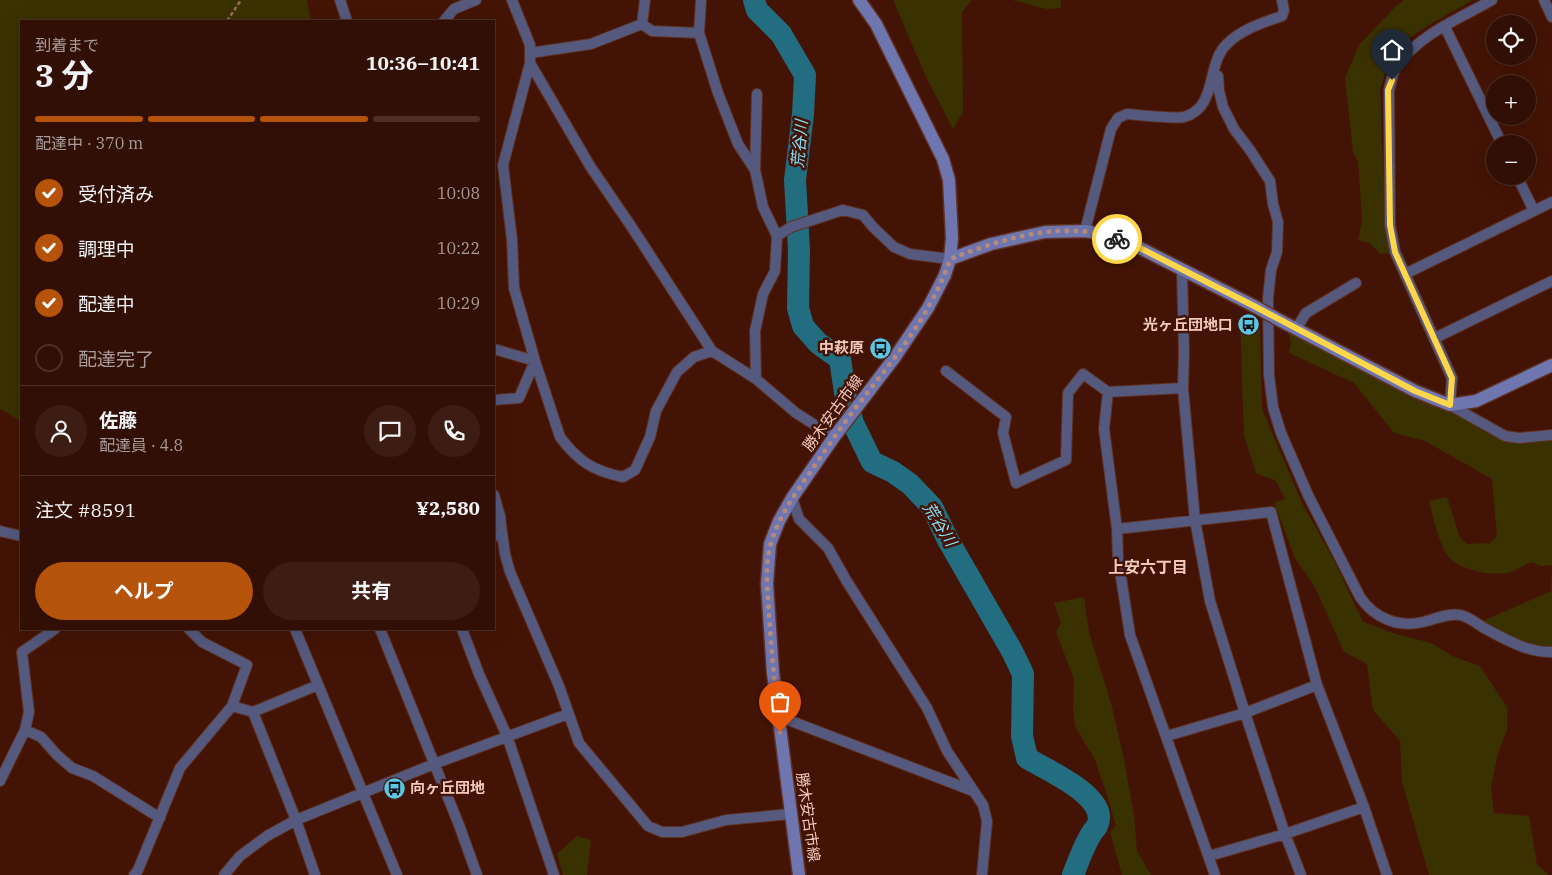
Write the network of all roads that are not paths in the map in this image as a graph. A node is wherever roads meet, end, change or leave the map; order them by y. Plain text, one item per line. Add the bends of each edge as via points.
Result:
1 (340, 0) edge
2 (476, 0) edge
3 (512, 0) edge
4 (645, 0) edge
5 (701, 0) edge
6 (859, 0) edge
7 (1282, 0) edge
8 (1492, 0) edge
9 (1544, 0) edge
10 (1552, 16) edge
11 (347, 20) edge
12 (445, 20) edge
13 (642, 24) junction
14 (1445, 27) junction
15 (700, 33) junction
16 (530, 58) junction
17 (1214, 73) junction
18 (757, 94) dead end
19 (1498, 135) edge
20 (755, 170) junction
21 (1521, 185) edge
22 (1552, 202) edge
23 (1534, 211) junction
24 (1085, 231) junction
25 (777, 236) junction
26 (950, 259) junction
27 (1182, 271) junction
28 (1404, 274) junction
29 (1552, 282) edge
30 (1356, 283) dead end
31 (1296, 329) junction
32 (1435, 338) junction
33 (495, 349) edge
34 (712, 352) junction
35 (535, 361) junction
36 (1552, 365) edge
37 (946, 371) dead end
38 (756, 379) junction
39 (1183, 388) junction
40 (1108, 392) junction
41 (495, 400) edge
42 (1450, 405) junction
43 (837, 433) junction
44 (1552, 435) edge
45 (495, 498) edge
46 (792, 498) junction
47 (1195, 520) junction
48 (1117, 529) junction
49 (0, 531) edge
50 (498, 535) edge
51 (20, 536) edge
52 (54, 630) edge
53 (190, 630) edge
54 (295, 630) edge
55 (380, 630) edge
56 (462, 630) edge
57 (1552, 652) edge
58 (318, 685) junction
59 (1317, 685) junction
60 (232, 706) junction
61 (253, 712) junction
62 (1245, 713) junction
63 (568, 714) junction
64 (778, 716) junction
65 (24, 730) junction
66 (507, 736) junction
67 (1167, 736) junction
68 (434, 764) junction
69 (0, 781) edge
70 (974, 791) junction
71 (364, 793) junction
72 (1364, 807) junction
73 (790, 814) junction
74 (160, 818) junction
75 (296, 820) junction
76 (1285, 834) junction
77 (1209, 856) junction
78 (134, 875) edge
79 (224, 875) edge
80 (315, 875) edge
81 (397, 875) edge
82 (478, 875) edge
83 (554, 875) edge
84 (799, 875) edge
85 (982, 875) edge
86 (1215, 875) edge
87 (1301, 875) edge
88 (1387, 875) edge

1 - 11 street
2 - 12 street via 454,9
3 - 16 street via 530,45
4 - 13 street
5 - 15 street
6 - 26 main road, 勝木安古市線 via 876,24 943,159 951,202
7 - 17 street via 1282,16 1248,28 1226,44
8 - 14 street
9 - 10 street
13 - 15 street via 652,31
13 - 16 street via 591,44
14 - 19 street
14 - 28 street via 1408,52 1394,70 1388,90 1390,225 1395,252
15 - 20 street via 738,144
16 - 34 street via 590,166
16 - 35 street via 503,165 514,288
17 - 24 street via 1205,101 1197,111 1184,117 1126,114 1118,118 1111,129
17 - 57 street via 1218,76 1223,107 1234,129 1270,181 1278,222 1277,252 1268,298 1269,375 1273,407 1308,494 1360,597 1367,608 1396,623 1405,625 1462,615 1529,649
18 - 20 street
20 - 25 street via 763,207
21 - 23 street
22 - 23 street
23 - 28 street
24 - 26 main road via 1045,232 991,244
24 - 27 main road via 1136,246
25 - 26 street via 790,227 843,210 863,215 894,247 910,254
25 - 38 street via 775,272 763,294 755,331
26 - 43 main road, 勝木安古市線 via 928,308
27 - 31 main road, bridge
27 - 39 street
28 - 32 street
29 - 32 street
30 - 31 street via 1306,314
31 - 42 main road via 1415,391
32 - 42 street via 1452,378
33 - 35 street
34 - 35 street via 694,357 677,372 656,411 650,437 635,470 623,477 592,468 560,437
34 - 38 street
35 - 41 street via 519,398
36 - 42 main road via 1476,401
37 - 40 street via 1006,417 1003,433 1016,484 1066,460 1068,394 1083,374
38 - 43 street via 796,413
39 - 40 street
39 - 47 street
40 - 48 street via 1104,429
42 - 44 street via 1505,436
43 - 46 main road, 勝木安古市線
45 - 50 street via 500,516
46 - 64 main road, 勝木安古市線 via 770,544 768,561
46 - 70 street via 799,519 828,548 927,708 947,751
47 - 48 street
47 - 59 street via 1271,512
47 - 62 street via 1210,602
48 - 67 street via 1118,558 1130,635
49 - 51 street
50 - 63 street
52 - 65 street via 22,652 30,712
53 - 60 street via 202,642 247,665
54 - 58 street
55 - 68 street
56 - 66 street
58 - 61 street
58 - 71 street
59 - 62 street
59 - 72 street
60 - 61 street
60 - 74 street via 180,768
61 - 75 street
62 - 67 street
62 - 76 street
63 - 66 street
63 - 73 street via 579,743 648,826 662,832 682,832 726,820
64 - 70 street
64 - 73 main road, 勝木安古市線
65 - 69 street
65 - 74 street via 41,737 72,768 93,776
66 - 68 street
66 - 83 street
67 - 77 street
68 - 71 street
68 - 82 street
70 - 85 street via 983,805 987,821
71 - 75 street
71 - 81 street
72 - 76 street
72 - 88 street
73 - 84 main road, 勝木安古市線
74 - 78 street
75 - 79 street via 240,856
75 - 80 street
76 - 77 street
76 - 87 street
77 - 86 street

